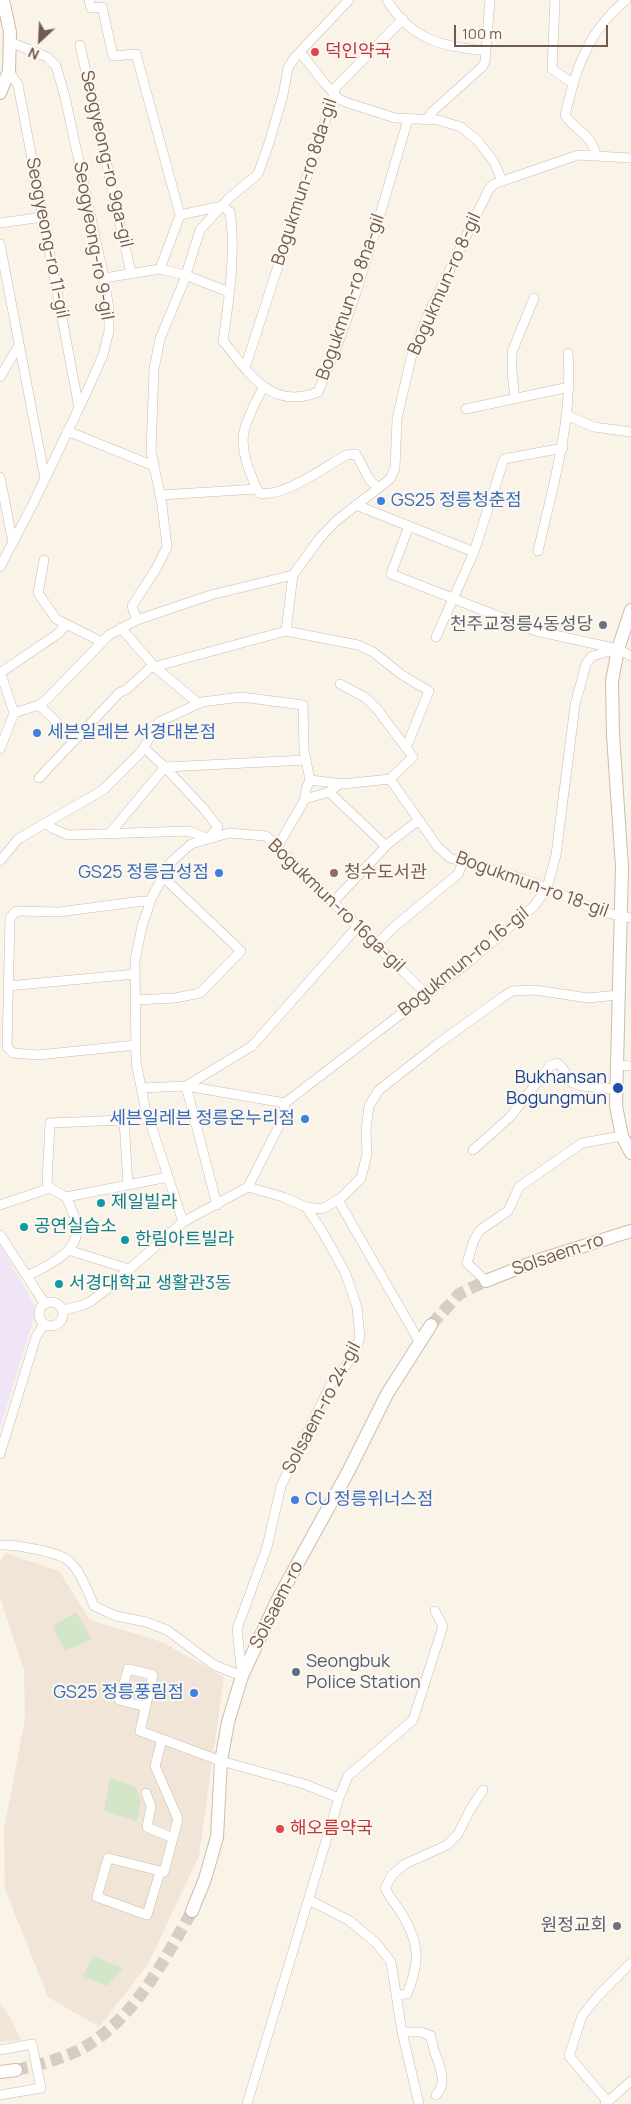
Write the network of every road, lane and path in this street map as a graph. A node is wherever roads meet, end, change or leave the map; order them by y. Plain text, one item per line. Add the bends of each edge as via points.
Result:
1 (3, 0) edge
2 (89, 0) edge
3 (349, 0) edge
4 (388, 0) edge
5 (490, 0) edge
6 (555, 0) edge
7 (626, 0) edge
8 (402, 19) junction
9 (10, 42) junction
10 (80, 45) dead end
11 (486, 51) junction
12 (300, 52) junction
13 (9, 71) junction
14 (572, 83) junction
15 (0, 93) edge
16 (333, 93) junction
17 (408, 120) junction
18 (428, 120) junction
19 (596, 156) junction
20 (631, 158) edge
21 (502, 181) junction
22 (222, 206) junction
23 (180, 215) junction
24 (43, 217) junction
25 (0, 223) edge
26 (0, 244) edge
27 (160, 269) junction
28 (3, 273) edge
29 (132, 273) junction
30 (185, 275) junction
31 (104, 278) junction
32 (230, 292) junction
33 (534, 298) dead end
34 (19, 345) junction
35 (568, 353) dead end
36 (245, 368) junction
37 (0, 377) edge
38 (569, 387) junction
39 (263, 388) junction
40 (515, 399) junction
41 (79, 408) junction
42 (466, 409) dead end
43 (566, 415) junction
44 (68, 432) junction
45 (631, 432) edge
46 (562, 448) junction
47 (154, 466) junction
48 (0, 477) edge
49 (45, 480) junction
50 (378, 488) junction
51 (257, 489) junction
52 (160, 495) junction
53 (356, 505) junction
54 (409, 526) junction
55 (13, 543) junction
56 (538, 551) dead end
57 (474, 552) junction
58 (44, 560) dead end
59 (0, 567) edge
60 (293, 575) junction
61 (452, 600) junction
62 (631, 610) edge
63 (137, 620) junction
64 (65, 625) junction
65 (121, 628) junction
66 (286, 631) junction
67 (436, 637) dead end
68 (102, 642) junction
69 (618, 649) junction
70 (631, 656) edge
71 (155, 667) junction
72 (0, 672) edge
73 (340, 684) dead end
74 (199, 704) junction
75 (39, 705) junction
76 (14, 713) junction
77 (75, 740) junction
78 (144, 748) junction
79 (406, 748) junction
80 (0, 749) edge
81 (306, 760) junction
82 (165, 767) junction
83 (39, 778) dead end
84 (390, 779) junction
85 (310, 780) junction
86 (340, 783) junction
87 (329, 792) junction
88 (305, 799) junction
89 (419, 820) junction
90 (47, 823) junction
91 (110, 834) junction
92 (208, 839) junction
93 (278, 846) junction
94 (386, 846) junction
95 (0, 861) edge
96 (463, 862) junction
97 (163, 877) junction
98 (547, 888) junction
99 (334, 901) junction
100 (150, 902) junction
101 (626, 918) edge
102 (358, 926) junction
103 (377, 944) junction
104 (135, 974) junction
105 (8, 986) junction
106 (426, 994) junction
107 (618, 995) junction
108 (136, 1000) junction
109 (136, 1045) junction
110 (617, 1065) junction
111 (631, 1066) edge
112 (186, 1086) junction
113 (141, 1088) junction
114 (617, 1088) junction
115 (285, 1103) junction
116 (148, 1119) junction
117 (124, 1120) junction
118 (622, 1136) junction
119 (473, 1150) dead end
120 (631, 1153) edge
121 (168, 1177) junction
122 (128, 1185) junction
123 (248, 1187) junction
124 (50, 1188) junction
125 (66, 1197) junction
126 (338, 1200) junction
127 (0, 1205) edge
128 (217, 1205) junction
129 (306, 1207) junction
130 (182, 1222) junction
131 (631, 1231) edge
132 (0, 1235) edge
133 (68, 1250) junction
134 (129, 1269) junction
135 (27, 1276) junction
136 (486, 1281) joint
137 (45, 1304) junction
138 (63, 1310) junction
139 (44, 1324) junction
140 (431, 1325) tunnel mouth
141 (419, 1341) junction
142 (0, 1454) edge
143 (0, 1545) edge
144 (436, 1611) dead end
145 (242, 1676) junction
146 (146, 1707) junction
147 (162, 1739) junction
148 (221, 1761) junction
149 (483, 1790) dead end
150 (146, 1793) dead end
151 (339, 1798) junction
152 (173, 1838) junction
153 (160, 1872) junction
154 (309, 1900) junction
155 (192, 1911) tunnel mouth
156 (631, 1963) edge
157 (396, 1996) junction
158 (402, 2032) junction
159 (0, 2050) edge
160 (16, 2070) tunnel mouth
161 (0, 2072) edge
162 (631, 2081) edge
163 (0, 2095) edge
164 (436, 2096) dead end
165 (606, 2103) edge
166 (247, 2104) edge
167 (419, 2104) edge

1 - 9 main road
2 - 23 street, Seogyeong-ro 9ga-gil via 91,8 102,7 113,56 136,54
3 - 12 street
4 - 8 street
5 - 11 street
6 - 14 street via 552,69
7 - 14 street via 606,19 591,40
8 - 11 street via 420,35 439,44
8 - 16 street, Bogukmun-ro 8da-gil
9 - 13 main road
9 - 31 street, Seogyeong-ro 9-gil via 47,57 56,66 66,97
10 - 29 street, Seogyeong-ro 9ga-gil
11 - 18 street via 482,67 433,111
12 - 16 street
12 - 22 street via 288,68 274,127 258,174
13 - 15 main road
13 - 24 street, Seogyeong-ro 11-gil via 18,85
14 - 19 street via 565,115 588,136
16 - 17 street via 348,103
16 - 36 street, Bogukmun-ro 8da-gil
17 - 18 street
17 - 39 street, Bogukmun-ro 8na-gil via 360,278 334,356 318,392 306,397 282,396
18 - 21 street via 461,127 478,141 494,162
19 - 20 street, Bogukmun-ro 8-gil
19 - 21 street, Bogukmun-ro 8-gil via 578,155
21 - 50 street, Bogukmun-ro 8-gil via 489,189 427,317 411,358 400,400 395,468 390,479
22 - 23 street
22 - 30 street via 200,230
22 - 32 street, Bogukmun-ro 8na-gil via 230,212 233,232
23 - 27 street
24 - 25 street
24 - 41 street, Seogyeong-ro 11-gil
26 - 28 street
27 - 29 street, Seogyeong-ro 9ga-gil
27 - 30 street, Seogyeong-ro 9ga-gil
28 - 34 street
29 - 31 street, Seogyeong-ro 9ga-gil
30 - 32 street, Seogyeong-ro 9ga-gil
30 - 47 street via 160,338 154,369
31 - 41 street, Seogyeong-ro 9-gil via 109,331 103,355
32 - 36 street, Bogukmun-ro 8na-gil via 224,341
33 - 40 street via 512,352
34 - 37 street
34 - 49 street
35 - 38 street
36 - 39 street, Bogukmun-ro 8na-gil
38 - 40 street
38 - 43 street
39 - 51 street via 244,433 250,474
40 - 42 street
41 - 44 street, Seogyeong-ro 9-gil
43 - 45 street via 594,427
43 - 46 street
44 - 47 street
44 - 49 street, Seogyeong-ro 9-gil
46 - 56 street
46 - 57 street via 504,459
47 - 52 street
48 - 55 street
49 - 55 street, Seogyeong-ro 9-gil
50 - 51 street via 369,479 356,454 346,454 289,487 266,495
50 - 53 street, Bogukmun-ro 8-gil
51 - 52 street
52 - 63 street via 167,547 132,606
53 - 54 street
53 - 60 street, Bogukmun-ro 8-gil via 319,539
54 - 57 street
54 - 61 street via 391,574
55 - 59 street, Seogyeong-ro 9-gil
57 - 61 street
58 - 64 street via 38,593 56,619
60 - 63 street via 211,595
60 - 66 street
61 - 67 street
61 - 69 street via 536,631
62 - 69 main road
63 - 65 street
64 - 68 street
64 - 72 street via 60,633
65 - 68 street
65 - 71 street
66 - 71 street
66 - 79 street via 358,645 429,691
68 - 75 street
69 - 70 street
69 - 98 street, Bogukmun-ro 16-gil via 592,656 586,664 576,704 556,855
69 - 101 main road via 612,701
71 - 74 street
71 - 77 street via 120,693
72 - 76 street
73 - 79 street via 366,698
74 - 78 street via 159,722
74 - 81 street via 241,698 303,705
75 - 76 street
75 - 77 street
76 - 80 street
77 - 83 street
78 - 82 street
78 - 90 street via 104,790
79 - 84 street via 413,757
81 - 82 street
81 - 85 street
82 - 91 street
82 - 92 street via 218,827
84 - 86 street
84 - 89 street, Bogukmun-ro 18-gil
85 - 86 street
85 - 88 street
86 - 87 street
87 - 88 street
87 - 94 street
88 - 93 street
89 - 94 street
89 - 96 street, Bogukmun-ro 18-gil via 437,846 450,858
90 - 91 street via 68,835
90 - 95 street via 18,839
91 - 92 street via 189,831
92 - 93 street, Bogukmun-ro 16ga-gil via 229,833 266,836
92 - 97 street, Bogukmun-ro 16ga-gil via 191,844 171,862
93 - 99 street, Bogukmun-ro 16ga-gil
94 - 99 street
96 - 98 street, Bogukmun-ro 18-gil
96 - 103 street via 458,874
97 - 100 street, Bogukmun-ro 16ga-gil
97 - 108 street via 241,951 200,993
98 - 101 street, Bogukmun-ro 18-gil via 602,912
98 - 106 street, Bogukmun-ro 16-gil via 534,906
99 - 102 street, Bogukmun-ro 16ga-gil
100 - 104 street, Bogukmun-ro 16ga-gil via 142,926
100 - 105 street via 59,912 16,911 10,918
101 - 107 main road
102 - 103 street, Bogukmun-ro 16ga-gil
102 - 112 street via 252,1046
103 - 106 street, Bogukmun-ro 16ga-gil
104 - 105 street
104 - 108 street, Bogukmun-ro 16ga-gil
105 - 109 street via 7,1047 13,1053 38,1055
106 - 115 street, Bogukmun-ro 16-gil
107 - 110 main road
107 - 126 street via 588,998 534,990 512,991 439,1042 379,1090 369,1106 367,1154 361,1178
108 - 109 street, Bogukmun-ro 16ga-gil
109 - 113 street, Bogukmun-ro 16ga-gil
110 - 111 street
110 - 114 main road
112 - 113 street
112 - 115 street
112 - 128 street
113 - 116 street, Bogukmun-ro 16ga-gil
114 - 118 main road
114 - 119 street via 574,1085 568,1080 563,1067 557,1063 550,1066 510,1117
115 - 123 street via 282,1120
116 - 117 street
116 - 121 street, Bogukmun-ro 16ga-gil
117 - 122 street
117 - 124 street via 50,1123 47,1182
118 - 120 main road
118 - 136 street via 582,1143 519,1187 508,1211 480,1230 474,1240 467,1263
121 - 122 street
121 - 130 street, Bogukmun-ro 16ga-gil
122 - 125 street
123 - 128 street
123 - 129 street
124 - 125 street
124 - 127 street
125 - 133 street via 77,1225
126 - 129 street via 322,1209
126 - 141 street
128 - 130 street
129 - 145 street, Solsaem-ro 24-gil via 345,1272 357,1307 360,1338 350,1360 331,1384 282,1486 267,1547 237,1629
130 - 134 street
131 - 136 main road, Solsaem-ro via 536,1261
132 - 135 street
133 - 134 street
133 - 135 street
134 - 138 street via 90,1302
135 - 137 street
137 - 138 street via 54,1302
137 - 139 street via 39,1312
138 - 139 street via 63,1318 58,1325 49,1327
139 - 142 street via 36,1338
140 - 141 main road, Solsaem-ro
141 - 145 main road, Solsaem-ro via 387,1394 278,1599
143 - 145 street via 25,1546 68,1560 94,1606 116,1616 168,1630 214,1665
144 - 151 street via 443,1626 413,1720 348,1776
145 - 148 main road, Solsaem-ro via 228,1722
146 - 146 street via 154,1675 128,1670 119,1700
146 - 147 street via 140,1731
147 - 148 street
147 - 152 street via 154,1766 178,1819
148 - 151 street via 304,1784
148 - 155 main road, Solsaem-ro via 216,1837
149 - 157 street via 458,1834 446,1845 405,1864 392,1875 385,1888 415,1936 417,1960 407,1994
150 - 152 street via 152,1806 147,1827
151 - 154 street
152 - 153 street via 164,1872
153 - 153 street via 108,1858 97,1897 147,1915
154 - 157 street via 350,1921 376,1943 391,1962
154 - 166 street
156 - 165 street via 582,2016 569,2056
157 - 158 street
158 - 164 street via 422,2032 431,2036 443,2078 442,2089
158 - 167 street
159 - 163 street via 32,2044 42,2088
160 - 161 main road
162 - 165 street

